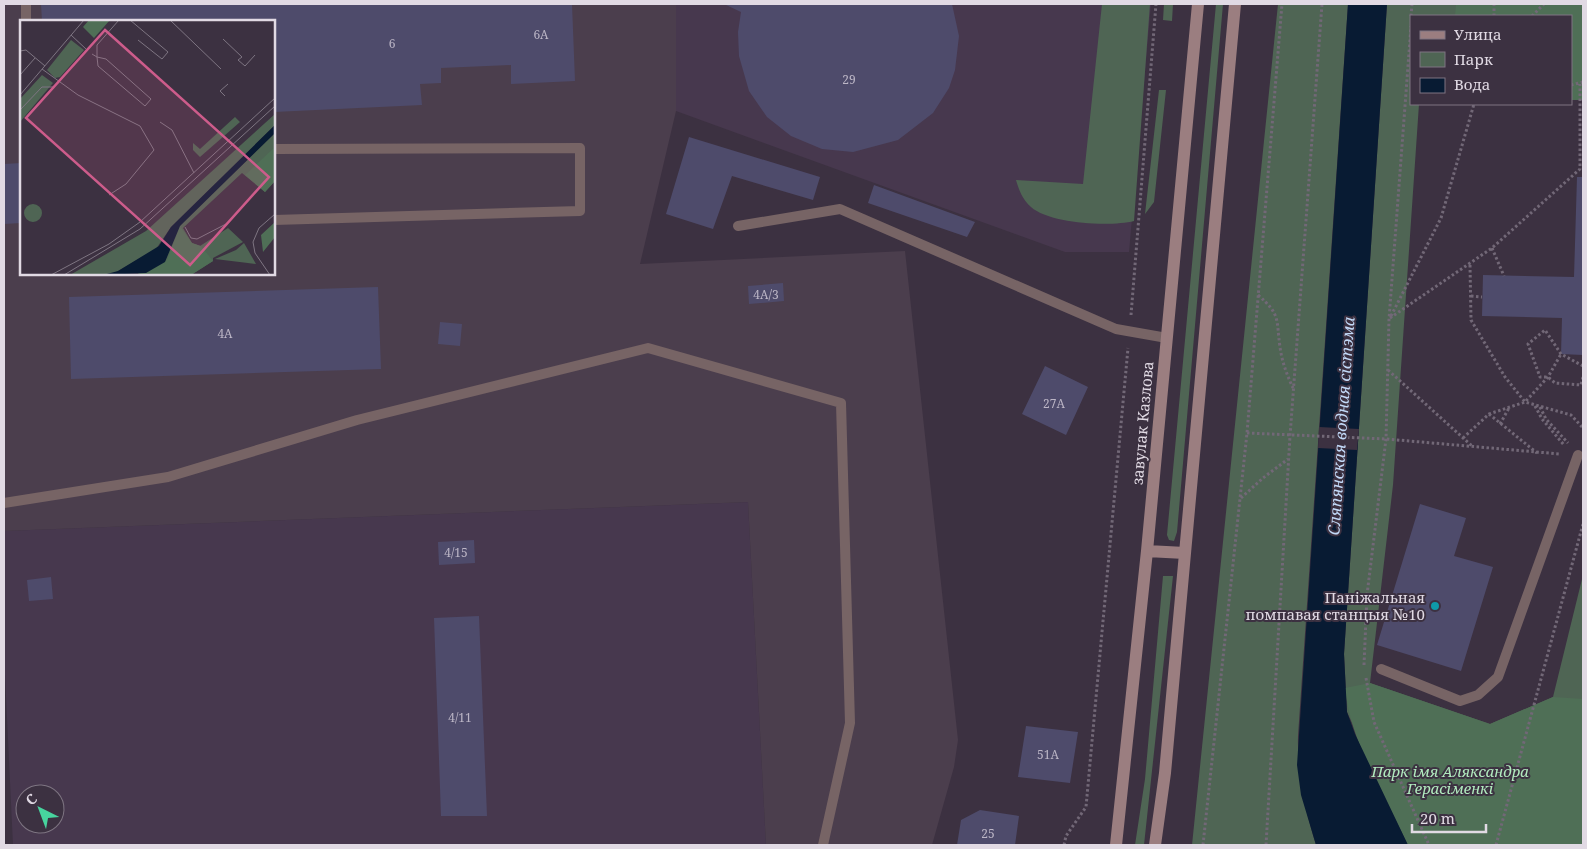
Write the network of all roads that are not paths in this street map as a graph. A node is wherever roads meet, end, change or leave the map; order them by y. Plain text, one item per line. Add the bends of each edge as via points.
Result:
1 (26, 4) edge
2 (1198, 4) edge
3 (1235, 4) edge
4 (26, 20) edge
5 (275, 149) edge
6 (275, 220) edge
7 (738, 226) dead end
8 (1166, 338) junction
9 (1575, 455) road end
10 (4, 503) edge
11 (1147, 551) junction
12 (1185, 553) junction
13 (1381, 669) dead end
14 (824, 845) edge
15 (1116, 845) edge
16 (1155, 845) edge

1 - 4 lane
2 - 8 main road, завулак Казлова
3 - 12 main road
5 - 6 lane via 580,148 580,211
7 - 8 lane via 840,209 1116,329
8 - 11 main road, завулак Казлова
9 - 13 lane via 1498,677 1478,694 1460,701
10 - 14 lane via 168,477 357,420 648,348 841,403 850,722
11 - 12 main road
11 - 15 main road, завулак Казлова
12 - 16 main road via 1165,773

